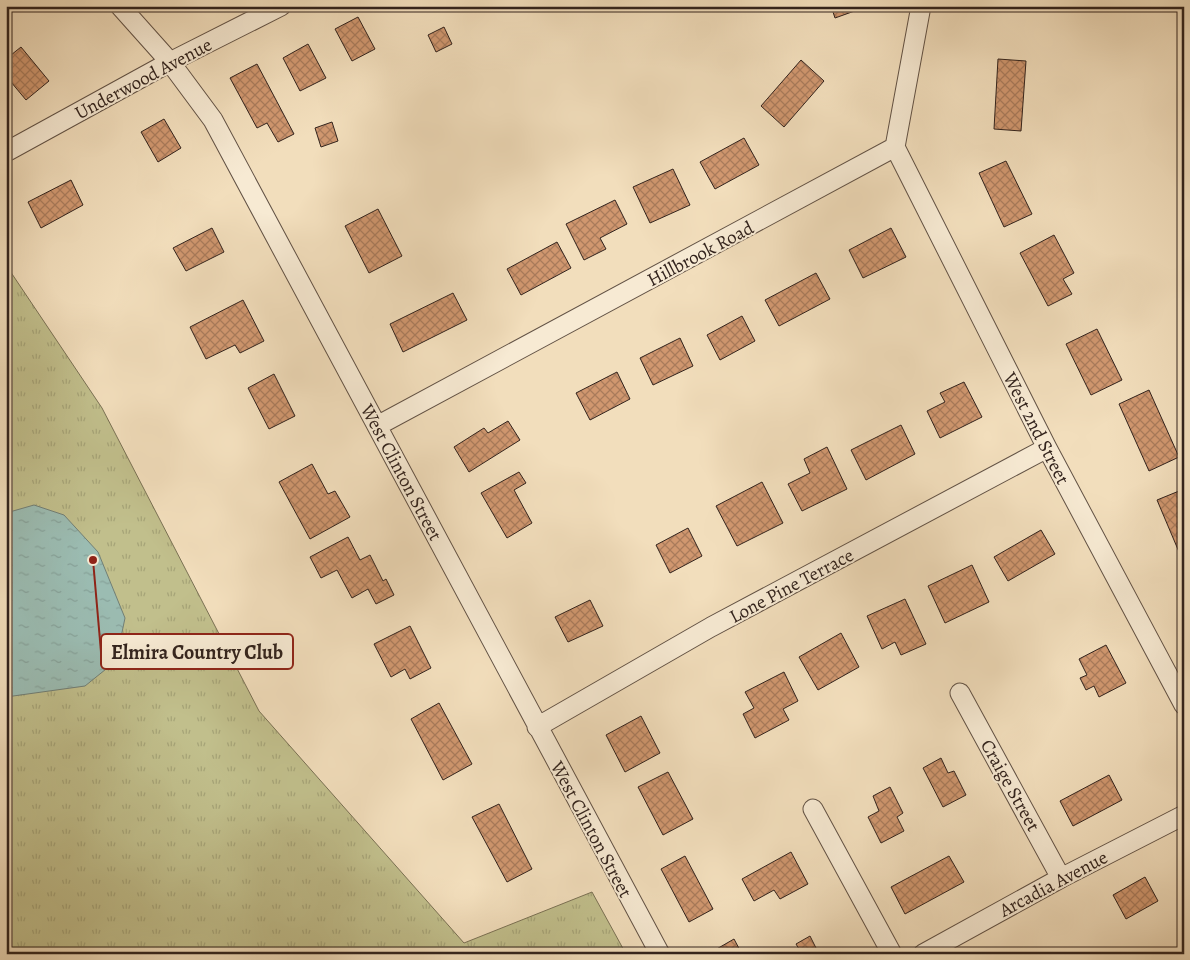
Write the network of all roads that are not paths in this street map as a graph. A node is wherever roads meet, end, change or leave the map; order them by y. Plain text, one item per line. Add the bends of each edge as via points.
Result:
1 (120, 6) edge
2 (281, 6) edge
3 (921, 6) edge
4 (170, 62) junction
5 (895, 147) junction
6 (6, 152) edge
7 (377, 426) junction
8 (1047, 448) junction
9 (960, 693) dead end
10 (1184, 705) edge
11 (537, 727) junction
12 (813, 809) dead end
13 (1184, 815) edge
14 (1062, 878) junction
15 (660, 954) edge
16 (892, 954) edge
17 (923, 954) edge

1 - 4 street, West Clinton Street
2 - 4 street, Underwood Avenue
3 - 5 street
4 - 6 street, Underwood Avenue
4 - 7 street, West Clinton Street via 213,120
5 - 7 street, Hillbrook Road
5 - 8 street, West 2nd Street
7 - 11 street, West Clinton Street
8 - 10 street, West 2nd Street
8 - 11 street, Lone Pine Terrace via 711,627
9 - 14 street, Craige Street
11 - 15 street, West Clinton Street
12 - 16 street
13 - 14 street, Arcadia Avenue
14 - 17 street, Arcadia Avenue

